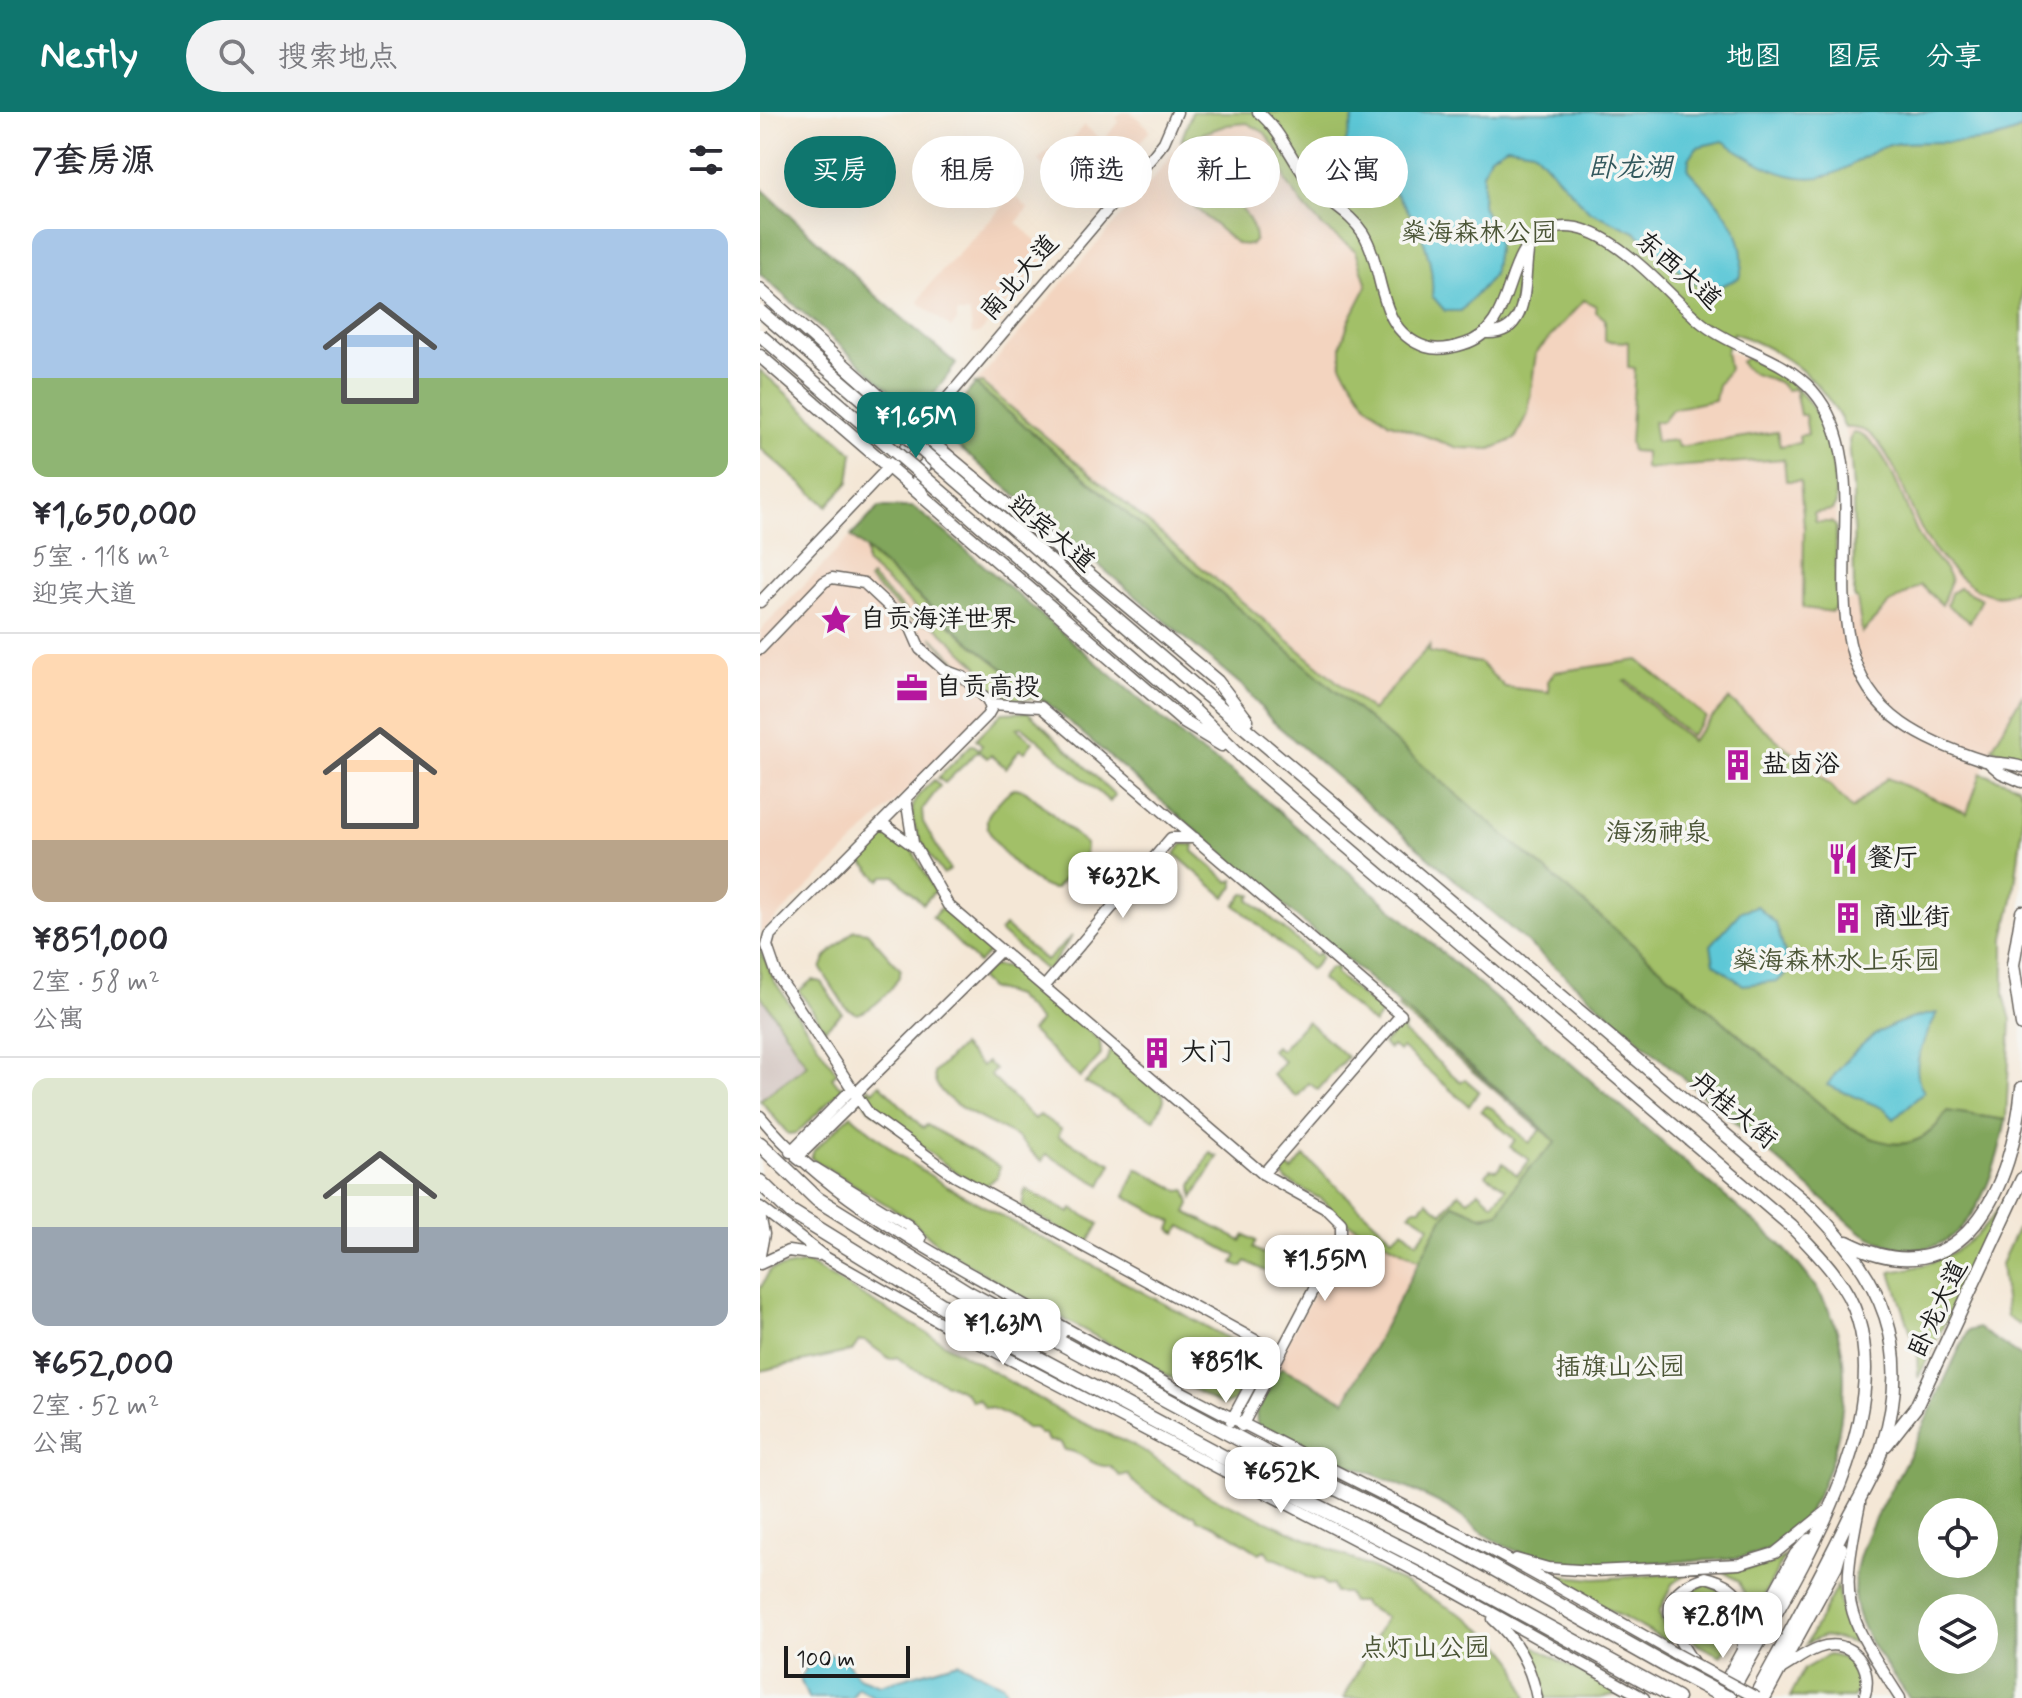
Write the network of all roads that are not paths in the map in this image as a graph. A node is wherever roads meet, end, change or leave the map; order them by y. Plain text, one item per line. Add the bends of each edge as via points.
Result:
1 (1177, 112) edge
2 (1258, 112) edge
3 (1530, 242) junction
4 (760, 290) edge
5 (760, 311) edge
6 (1485, 333) junction
7 (760, 335) edge
8 (760, 356) edge
9 (881, 398) junction
10 (918, 431) junction
11 (850, 435) junction
12 (960, 465) junction
13 (888, 468) junction
14 (926, 500) junction
15 (760, 602) edge
16 (760, 649) edge
17 (1206, 695) joint
18 (988, 701) junction
19 (1000, 706) junction
20 (1193, 709) joint
21 (987, 716) junction
22 (1258, 735) junction
23 (1241, 756) junction
24 (1988, 762) junction
25 (2022, 767) edge
26 (2022, 782) edge
27 (906, 798) junction
28 (1167, 815) junction
29 (882, 823) junction
30 (1171, 838) junction
31 (1195, 838) junction
32 (916, 848) junction
33 (2022, 912) edge
34 (760, 933) edge
35 (1001, 950) junction
36 (768, 952) junction
37 (1044, 987) junction
38 (2022, 1025) edge
39 (2022, 1088) edge
40 (854, 1094) junction
41 (760, 1116) edge
42 (760, 1144) edge
43 (793, 1155) junction
44 (1263, 1174) junction
45 (2022, 1179) edge
46 (760, 1182) edge
47 (760, 1207) edge
48 (760, 1215) edge
49 (1844, 1240) junction
50 (760, 1255) edge
51 (825, 1257) junction
52 (760, 1264) edge
53 (968, 1293) junction
54 (950, 1328) junction
55 (1104, 1351) junction
56 (1274, 1351) junction
57 (1068, 1375) junction
58 (1159, 1381) junction
59 (1236, 1423) junction
60 (1882, 1451) junction
61 (1273, 1457) junction
62 (1224, 1458) junction
63 (1862, 1492) junction
64 (1827, 1511) junction
65 (1848, 1522) junction
66 (1817, 1532) junction
67 (1357, 1543) junction
68 (1492, 1551) junction
69 (1473, 1602) junction
70 (1741, 1655) junction
71 (1670, 1659) junction
72 (1695, 1665) junction
73 (1779, 1670) junction
74 (1537, 1698) edge
75 (1644, 1698) edge
76 (1677, 1698) edge
77 (1718, 1698) edge
78 (1727, 1698) edge
79 (1755, 1698) edge
80 (1764, 1698) edge
81 (1864, 1698) edge
82 (1900, 1698) edge

1 - 10 street, 南北大道 via 1153,156
2 - 6 street via 1283,139 1315,189 1363,233 1395,325 1410,339 1440,349
3 - 6 street via 1502,308
3 - 6 street via 1528,285 1517,317 1500,330
3 - 24 street, 东西大道 via 1549,230 1573,227 1613,244 1708,327 1782,364 1815,393 1841,452 1844,609 1859,666 1876,696 1900,722
4 - 9 main road
5 - 17 main road, 迎宾大道, bridge
7 - 20 main road, 迎宾大道, bridge
8 - 11 main road
9 - 10 main road
9 - 11 main road via 889,414 883,434 866,440
10 - 12 main road
10 - 13 street, 南北大道
11 - 13 main road
12 - 14 main road via 936,460 925,464 917,484
12 - 22 main road via 1217,681
13 - 14 main road
13 - 15 street, 南北大道
14 - 23 main road via 1184,722
16 - 18 street via 824,582 857,580 910,626 917,646 941,669 960,674
17 - 22 main road, 丹桂大街
18 - 19 street
18 - 21 street
19 - 21 street
19 - 28 street via 1041,707
20 - 23 main road, 丹桂大街
21 - 27 street
22 - 49 main road, 丹桂大街
23 - 64 main road, 丹桂大街 via 1822,1258 1858,1318 1865,1398 1855,1443
24 - 25 street, 东西大道
24 - 26 street
27 - 29 street
27 - 32 street
28 - 30 street
28 - 31 street
29 - 32 street
29 - 36 street via 773,931
30 - 31 street
30 - 37 street
31 - 44 street via 1401,1015
32 - 35 street via 948,905
33 - 38 main road via 2013,965
34 - 36 street
35 - 37 street
35 - 40 street
36 - 40 street via 777,975
37 - 44 street
39 - 49 main road, 卧龙大道 via 2001,1186 1989,1210 1960,1240 1939,1251 1898,1259
40 - 43 street
40 - 56 street via 894,1135 950,1173
41 - 43 street
42 - 53 highway via 817,1199
43 - 55 street via 841,1193 928,1248
44 - 56 street via 1328,1210 1343,1230
45 - 60 main road, 卧龙大道 via 1916,1407
46 - 57 highway via 791,1212 846,1249
47 - 51 street
48 - 50 street
49 - 60 main road, 丹桂大街 via 1869,1275 1896,1356 1894,1400
51 - 52 street via 788,1251
51 - 54 street
53 - 55 street
53 - 61 highway
54 - 57 street
54 - 67 street
55 - 58 street
56 - 59 street
57 - 62 highway
58 - 59 street
58 - 61 street
59 - 68 street
60 - 63 main road, 丹桂大街
61 - 71 highway
62 - 67 street
62 - 76 highway
63 - 65 main road, 丹桂大街
63 - 82 street via 1847,1599 1858,1631
64 - 66 main road, 丹桂大街
64 - 68 street via 1775,1553 1739,1564 1570,1570
65 - 73 main road via 1836,1566
65 - 79 main road, 丹桂大街
66 - 70 main road via 1796,1554
66 - 78 main road, 丹桂大街
67 - 69 street
68 - 71 street
69 - 74 street via 1506,1630 1522,1653
69 - 75 street
70 - 72 street via 1745,1613 1740,1599 1731,1586 1705,1577 1681,1588 1668,1609
70 - 77 main road
71 - 72 street, bridge
71 - 78 highway, bridge
72 - 79 street, bridge
73 - 80 main road
73 - 81 street via 1819,1648 1850,1650 1868,1670

